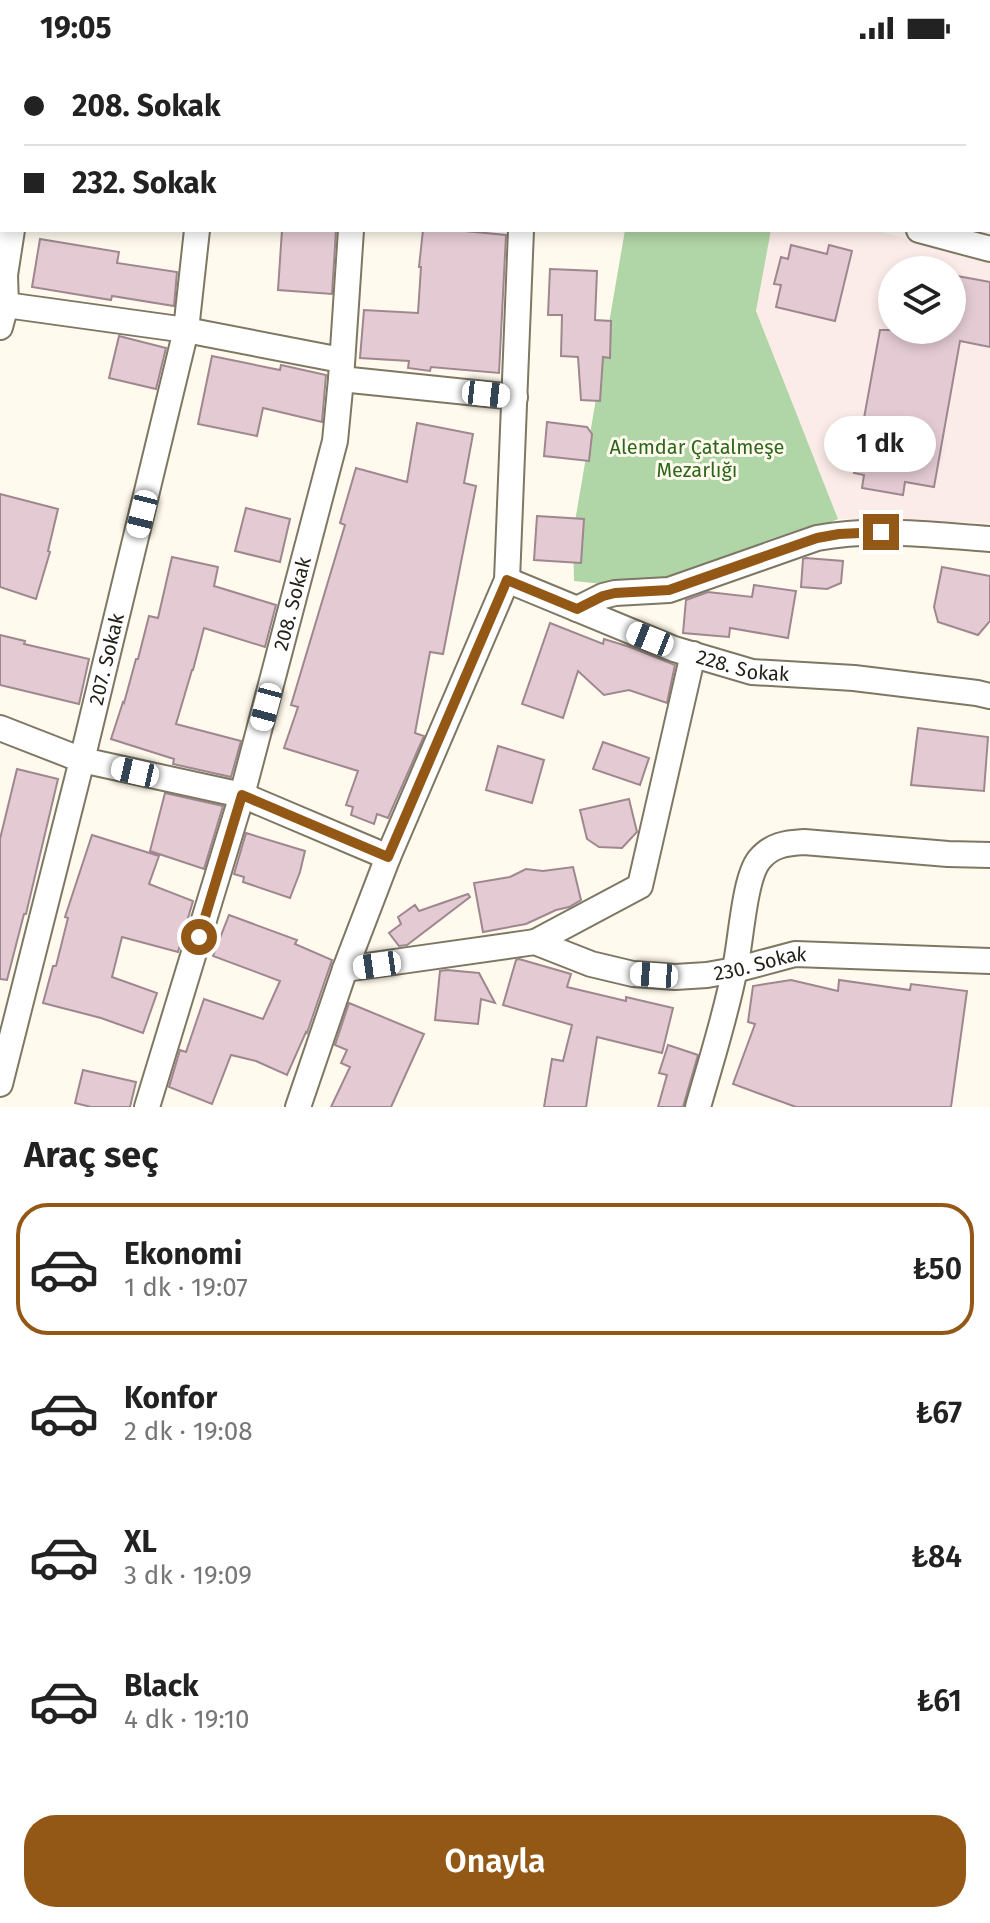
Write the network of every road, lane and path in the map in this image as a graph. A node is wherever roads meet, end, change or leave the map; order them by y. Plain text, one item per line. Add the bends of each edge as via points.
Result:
1 (12, 232) edge
2 (197, 232) edge
3 (351, 232) edge
4 (521, 232) edge
5 (926, 232) edge
6 (990, 249) edge
7 (3, 274) edge
8 (3, 316) edge
9 (186, 330) junction
10 (341, 369) junction
11 (515, 397) junction
12 (990, 539) edge
13 (507, 580) junction
14 (577, 609) junction
15 (693, 654) junction
16 (990, 696) edge
17 (0, 728) edge
18 (82, 760) junction
19 (242, 795) junction
20 (990, 855) edge
21 (388, 857) junction
22 (535, 942) junction
23 (990, 961) edge
24 (345, 969) junction
25 (735, 970) junction
26 (0, 1084) edge
27 (147, 1107) edge
28 (298, 1107) edge
29 (698, 1107) edge

1 - 7 street
2 - 9 street, 207. Sokak
3 - 10 street, 208. Sokak
4 - 11 street
5 - 6 street
7 - 8 street
8 - 9 street
9 - 10 street
9 - 18 street, 207. Sokak
10 - 11 street
10 - 19 street, 208. Sokak via 335,441
11 - 13 street
12 - 14 street via 839,534 669,590 615,593
13 - 14 street, 228. Sokak
13 - 21 street
14 - 15 street, 228. Sokak
15 - 16 street, 228. Sokak via 752,672 854,678
15 - 22 street via 640,886
17 - 18 street
18 - 19 street
18 - 26 street, 207. Sokak
19 - 21 street
19 - 27 street, 208. Sokak
20 - 25 street via 804,842 770,849 750,876
21 - 24 street
22 - 24 street, 230. Sokak
22 - 25 street, 230. Sokak via 633,974 675,977
23 - 25 street, 230. Sokak via 795,954
24 - 28 street
25 - 29 street

